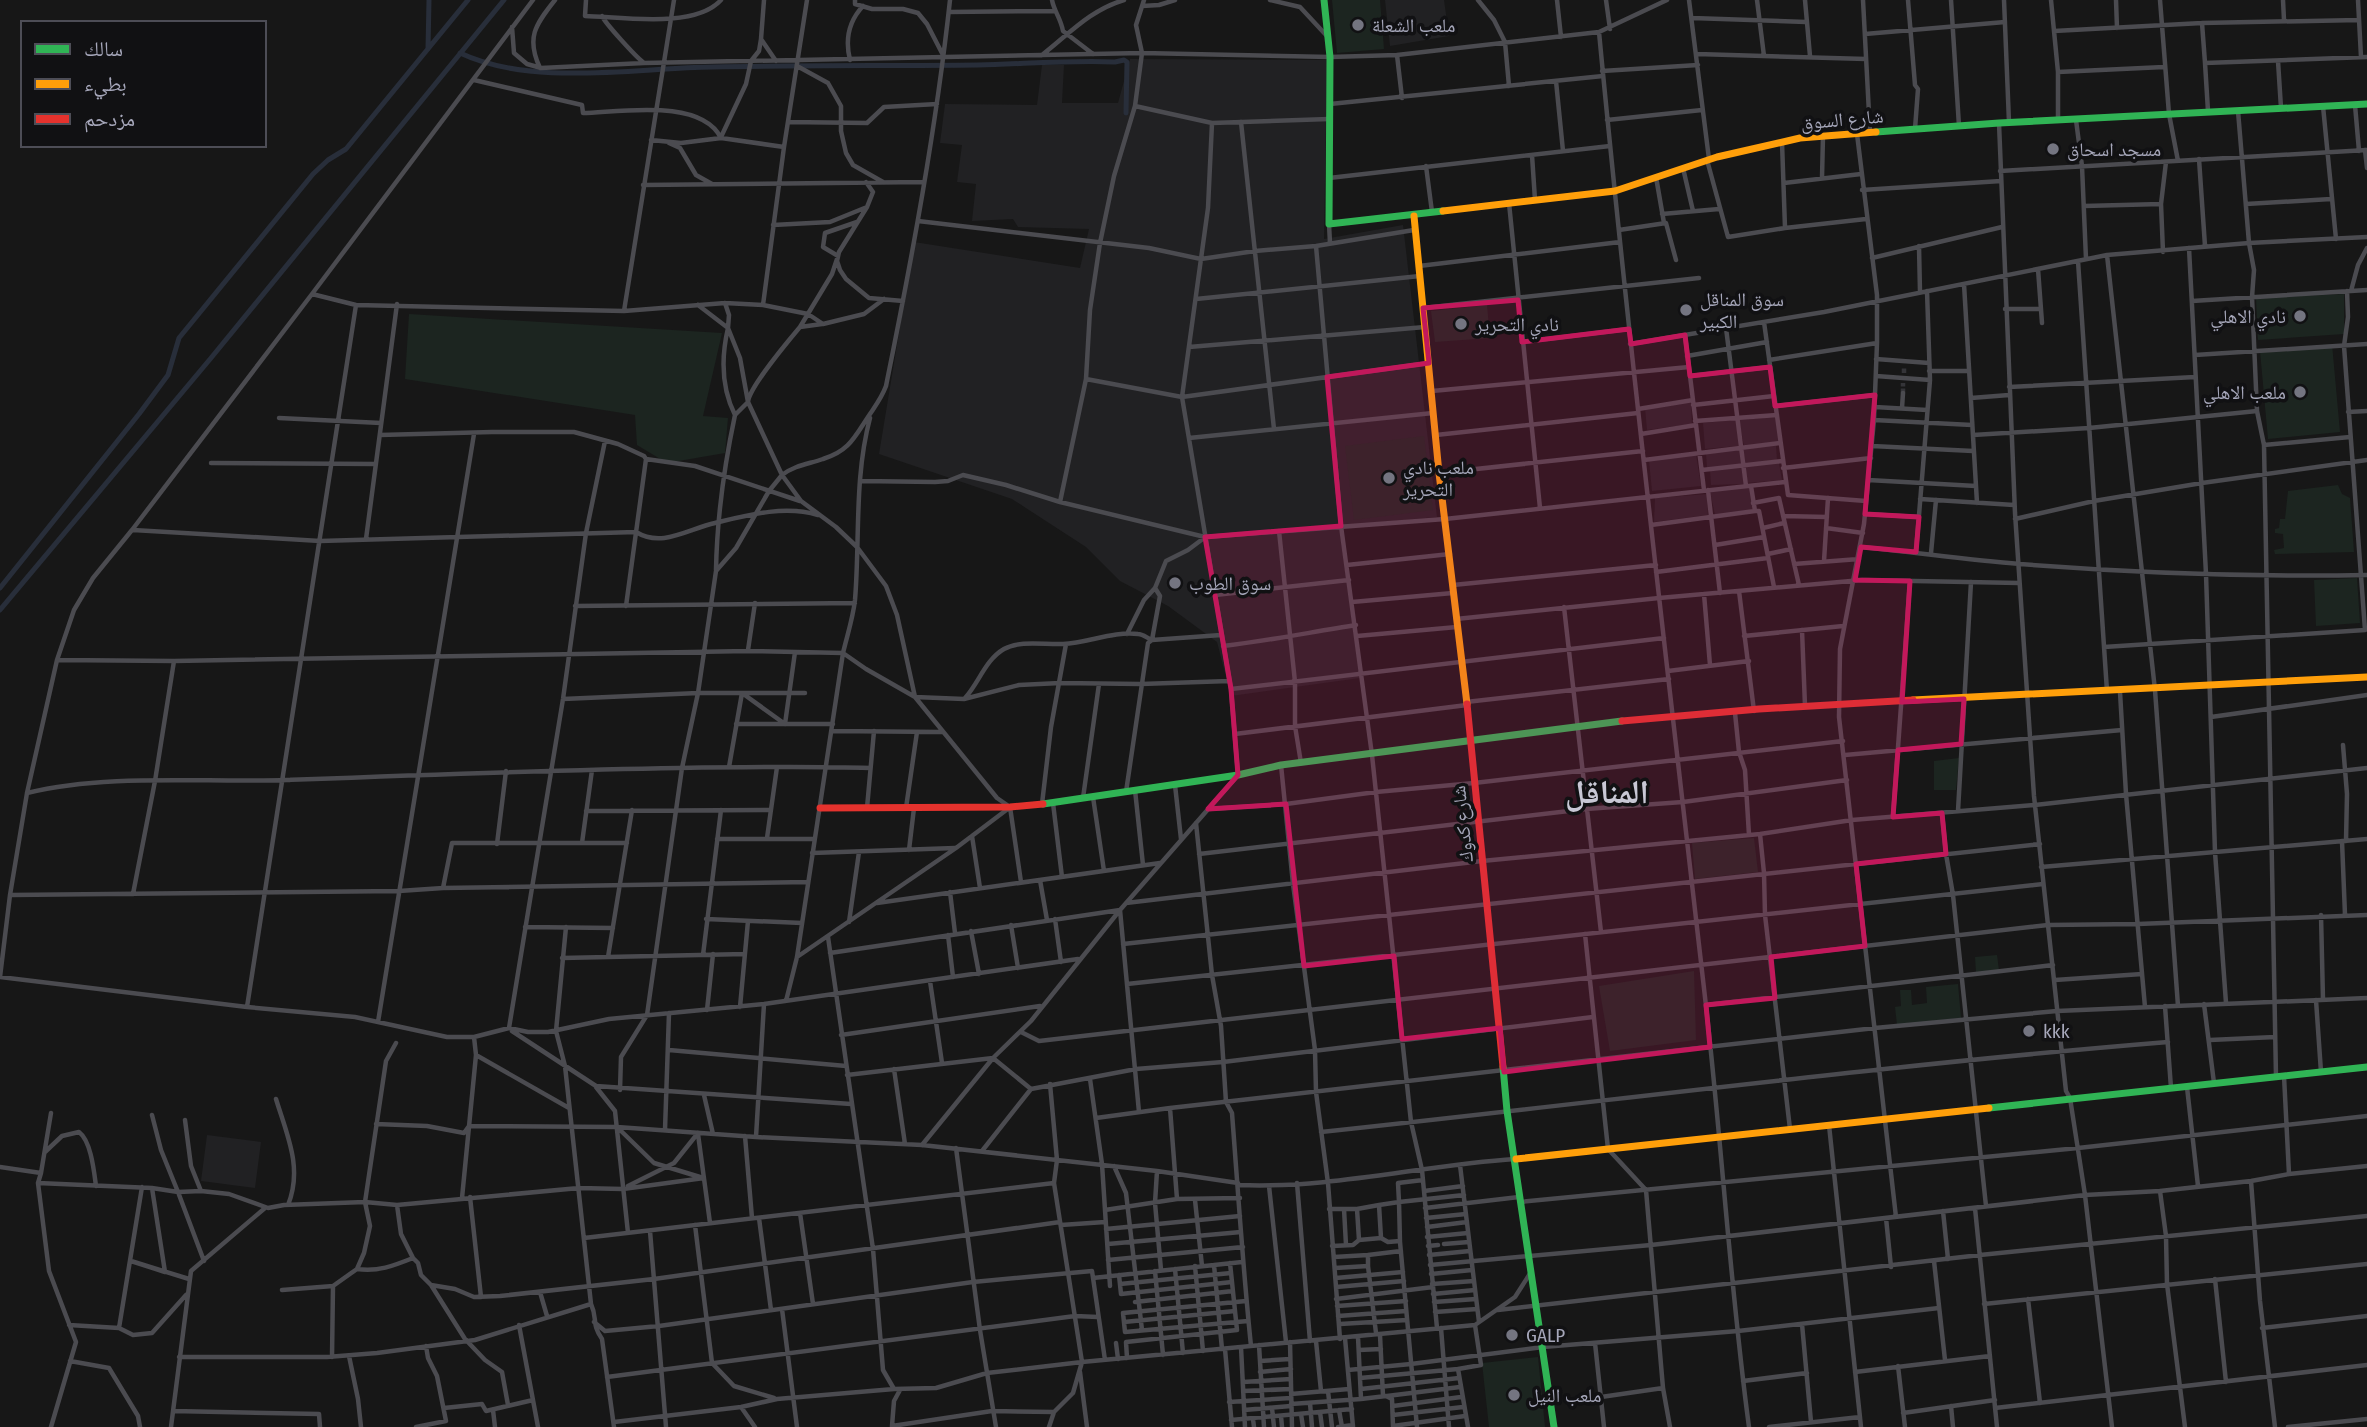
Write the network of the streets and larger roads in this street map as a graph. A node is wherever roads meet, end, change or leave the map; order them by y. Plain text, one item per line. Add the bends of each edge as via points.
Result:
1 (533, 0) edge
2 (555, 0) edge
3 (586, 0) edge
4 (674, 0) edge
5 (722, 0) edge
6 (764, 0) edge
7 (807, 0) edge
8 (855, 0) edge
9 (950, 0) edge
10 (1052, 0) edge
11 (1124, 0) edge
12 (1175, 0) edge
13 (1270, 0) edge
14 (1324, 0) edge
15 (1478, 0) edge
16 (1557, 0) edge
17 (1606, 0) edge
18 (1667, 0) edge
19 (1689, 0) edge
20 (1757, 0) edge
21 (1805, 0) edge
22 (1863, 0) edge
23 (1908, 0) edge
24 (1951, 0) edge
25 (2004, 0) edge
26 (2051, 0) edge
27 (2116, 0) edge
28 (2160, 0) edge
29 (2283, 0) edge
30 (2358, 0) edge
31 (1143, 3) edge
32 (863, 6) junction
33 (1055, 11) junction
34 (949, 12) junction
35 (603, 16) junction
36 (1692, 18) junction
37 (671, 19) junction
38 (1759, 20) junction
39 (2284, 20) junction
40 (2360, 20) junction
41 (1806, 22) junction
42 (2005, 22) junction
43 (2202, 23) junction
44 (2161, 25) junction
45 (512, 27) junction
46 (1952, 28) junction
47 (2117, 28) junction
48 (1610, 29) junction
49 (1910, 31) junction
50 (2054, 31) junction
51 (1599, 32) junction
52 (1068, 33) junction
53 (1865, 34) junction
54 (1328, 37) junction
55 (1561, 37) junction
56 (761, 39) junction
57 (1506, 42) junction
58 (1142, 53) junction
59 (1697, 54) junction
60 (1094, 55) junction
61 (1397, 55) junction
62 (1041, 56) junction
63 (1764, 56) junction
64 (1810, 56) junction
65 (1330, 57) junction
66 (2364, 57) edge
67 (944, 58) junction
68 (850, 60) junction
69 (1866, 60) junction
70 (751, 61) junction
71 (776, 61) junction
72 (2278, 61) junction
73 (666, 62) junction
74 (643, 63) junction
75 (797, 63) junction
76 (2205, 63) junction
77 (1698, 65) junction
78 (2164, 67) junction
79 (541, 68) junction
80 (2058, 72) junction
81 (1603, 73) junction
82 (474, 80) junction
83 (1556, 81) junction
84 (1509, 86) junction
85 (1402, 98) junction
86 (937, 104) junction
87 (1330, 104) junction
88 (2367, 104) edge
89 (2355, 105) junction
90 (1135, 106) junction
91 (2323, 106) junction
92 (2281, 108) junction
93 (657, 110) junction
94 (1702, 110) junction
95 (2238, 110) junction
96 (2208, 111) junction
97 (2169, 114) junction
98 (1329, 119) junction
99 (1607, 120) junction
100 (2058, 120) junction
101 (2076, 120) junction
102 (788, 122) junction
103 (1212, 122) junction
104 (1241, 122) junction
105 (2009, 122) junction
106 (1999, 123) junction
107 (841, 124) junction
108 (1959, 125) junction
109 (1915, 129) junction
110 (1870, 132) junction
111 (1857, 133) junction
112 (1823, 136) junction
113 (720, 138) junction
114 (651, 140) junction
115 (666, 141) junction
116 (1782, 141) junction
117 (1610, 146) junction
118 (784, 147) junction
119 (2366, 150) edge
120 (1563, 151) junction
121 (2359, 151) junction
122 (2327, 152) junction
123 (1532, 155) junction
124 (2242, 157) junction
125 (2199, 159) junction
126 (1708, 160) junction
127 (2178, 161) junction
128 (2166, 162) junction
129 (1426, 166) junction
130 (2082, 166) junction
131 (1683, 167) junction
132 (2367, 168) edge
133 (2000, 171) junction
134 (1861, 174) junction
135 (1656, 176) junction
136 (1328, 178) junction
137 (1822, 178) junction
138 (2001, 181) junction
139 (884, 182) junction
140 (924, 182) junction
141 (780, 183) junction
142 (866, 183) junction
143 (1784, 183) junction
144 (713, 184) junction
145 (643, 185) junction
146 (1862, 190) junction
147 (1615, 191) junction
148 (2331, 199) junction
149 (1535, 200) junction
150 (1509, 203) junction
151 (2161, 204) junction
152 (2246, 204) junction
153 (2084, 206) junction
154 (867, 207) junction
155 (1719, 209) junction
156 (1693, 211) junction
157 (1432, 212) junction
158 (1662, 214) junction
159 (1414, 216) junction
160 (1866, 219) junction
161 (918, 221) junction
162 (858, 222) junction
163 (1664, 223) junction
164 (1329, 224) junction
165 (773, 225) junction
166 (2002, 227) junction
167 (1786, 228) junction
168 (1414, 230) junction
169 (1619, 230) junction
170 (2367, 237) edge
171 (2336, 239) junction
172 (1100, 243) junction
173 (1330, 243) junction
174 (1620, 243) junction
175 (2249, 243) junction
176 (1316, 246) junction
177 (1919, 246) junction
178 (2205, 246) junction
179 (2189, 248) junction
180 (2367, 248) edge
181 (1255, 251) junction
182 (2163, 252) junction
183 (1514, 255) junction
184 (2107, 255) junction
185 (838, 256) junction
186 (1871, 258) junction
187 (1201, 259) junction
188 (2086, 259) junction
189 (1676, 260) dead end
190 (2078, 261) junction
191 (1419, 266) junction
192 (2038, 268) junction
193 (2004, 275) junction
194 (1420, 276) junction
195 (1699, 278) dead end
196 (1964, 283) junction
197 (1319, 286) junction
198 (1625, 287) junction
199 (2367, 290) edge
200 (1927, 291) junction
201 (2349, 291) junction
202 (1260, 292) junction
203 (1920, 292) junction
204 (312, 294) junction
205 (2252, 297) junction
206 (884, 299) junction
207 (1196, 299) junction
208 (1518, 300) junction
209 (903, 301) junction
210 (1877, 301) junction
211 (2192, 301) junction
212 (725, 303) junction
213 (397, 304) junction
214 (356, 305) junction
215 (698, 305) junction
216 (763, 305) junction
217 (1423, 308) junction
218 (2005, 309) junction
219 (2041, 309) junction
220 (624, 311) junction
221 (807, 314) junction
222 (1764, 321) junction
223 (2042, 323) dead end
224 (823, 324) junction
225 (800, 327) junction
226 (1425, 327) junction
227 (727, 328) junction
228 (1726, 328) junction
229 (1629, 329) junction
230 (1324, 335) junction
231 (1685, 335) junction
232 (1264, 340) junction
233 (1522, 342) junction
234 (1767, 342) junction
235 (1877, 343) junction
236 (1630, 344) junction
237 (2367, 344) edge
238 (2344, 346) junction
239 (1189, 347) junction
240 (1729, 349) junction
241 (2254, 352) junction
242 (2195, 355) junction
243 (1687, 356) junction
244 (1877, 359) junction
245 (1429, 363) junction
246 (1929, 363) junction
247 (1770, 364) junction
248 (1689, 367) junction
249 (1634, 371) junction
250 (1732, 371) junction
251 (1930, 371) junction
252 (1969, 371) junction
253 (1904, 372) junction
254 (1690, 376) junction
255 (1876, 376) junction
256 (1328, 377) junction
257 (2195, 377) junction
258 (1086, 380) junction
259 (1930, 380) junction
260 (1527, 381) junction
261 (2122, 382) junction
262 (2086, 383) junction
263 (1268, 385) junction
264 (2009, 387) junction
265 (1432, 391) junction
266 (1903, 393) tunnel mouth
267 (2009, 395) junction
268 (1774, 396) junction
269 (1875, 396) junction
270 (1182, 397) junction
271 (1971, 398) junction
272 (1735, 400) junction
273 (748, 402) junction
274 (1693, 402) junction
275 (1775, 406) junction
276 (1875, 407) junction
277 (1902, 408) junction
278 (873, 410) junction
279 (1927, 410) junction
280 (1638, 411) junction
281 (2257, 411) junction
282 (2367, 411) edge
283 (1434, 412) junction
284 (2348, 412) junction
285 (735, 415) junction
286 (1776, 415) junction
287 (2199, 417) junction
288 (279, 418) dead end
289 (1738, 418) junction
290 (1874, 420) junction
291 (338, 421) junction
292 (381, 423) junction
293 (1330, 423) junction
294 (1696, 423) junction
295 (1926, 423) junction
296 (2126, 424) junction
297 (1532, 425) junction
298 (1972, 425) junction
299 (2089, 428) junction
300 (1274, 429) junction
301 (1641, 433) junction
302 (2011, 433) junction
303 (474, 434) junction
304 (380, 435) junction
305 (1436, 435) junction
306 (1973, 435) junction
307 (2350, 437) junction
308 (1189, 438) junction
309 (605, 441) junction
310 (1780, 443) junction
311 (2264, 445) junction
312 (1872, 446) junction
313 (1741, 447) junction
314 (1924, 449) junction
315 (1643, 451) junction
316 (1973, 451) junction
317 (1700, 452) junction
318 (1871, 457) junction
319 (646, 459) junction
320 (1644, 460) junction
321 (2367, 460) edge
322 (1783, 461) junction
323 (2352, 461) junction
324 (1535, 462) junction
325 (211, 463) dead end
326 (332, 463) junction
327 (376, 464) junction
328 (1744, 465) junction
329 (1783, 468) junction
330 (1702, 470) junction
331 (1439, 473) junction
332 (2264, 474) junction
333 (724, 475) junction
334 (782, 475) junction
335 (1868, 480) junction
336 (861, 481) junction
337 (1785, 482) junction
338 (2202, 483) junction
339 (1921, 485) junction
340 (1749, 486) junction
341 (1976, 486) junction
342 (1706, 490) junction
343 (769, 491) junction
344 (2133, 495) junction
345 (1648, 496) junction
346 (1828, 498) junction
347 (1920, 499) junction
348 (1936, 500) junction
349 (801, 501) junction
350 (1866, 501) junction
351 (2094, 501) junction
352 (1060, 502) junction
353 (1754, 503) junction
354 (1977, 503) junction
355 (2014, 505) junction
356 (1540, 508) junction
357 (1755, 511) junction
358 (757, 514) junction
359 (1865, 514) junction
360 (1783, 516) junction
361 (822, 517) junction
362 (1827, 517) junction
363 (1919, 517) junction
364 (1712, 518) junction
365 (1445, 519) junction
366 (2015, 519) junction
367 (717, 522) junction
368 (1784, 523) junction
369 (1651, 524) junction
370 (1341, 526) junction
371 (1763, 528) junction
372 (1826, 528) junction
373 (132, 530) junction
374 (1279, 531) junction
375 (636, 532) junction
376 (586, 533) junction
377 (1863, 533) junction
378 (457, 536) junction
379 (1205, 537) junction
380 (1764, 537) junction
381 (366, 539) junction
382 (320, 541) junction
383 (1715, 545) junction
384 (857, 547) junction
385 (1861, 547) junction
386 (1791, 549) junction
387 (1916, 552) junction
388 (1931, 553) junction
389 (1450, 554) junction
390 (1768, 556) junction
391 (1859, 559) junction
392 (1824, 561) junction
393 (1794, 564) junction
394 (2018, 564) junction
395 (1347, 565) junction
396 (1717, 566) junction
397 (1656, 568) junction
398 (2099, 569) junction
399 (716, 571) junction
400 (2142, 571) junction
401 (2206, 574) junction
402 (2266, 574) junction
403 (2364, 575) edge
404 (1349, 580) junction
405 (1853, 581) junction
406 (1910, 581) junction
407 (1971, 582) junction
408 (2019, 583) junction
409 (1799, 585) junction
410 (1284, 587) junction
411 (1774, 587) junction
412 (1155, 588) junction
413 (1453, 589) junction
414 (1739, 591) junction
415 (1720, 593) junction
416 (1704, 594) junction
417 (1215, 595) junction
418 (1659, 598) junction
419 (1352, 602) junction
420 (755, 603) junction
421 (855, 603) junction
422 (710, 604) junction
423 (575, 606) junction
424 (626, 606) junction
425 (1564, 607) junction
426 (1456, 623) junction
427 (1356, 625) junction
428 (1843, 626) junction
429 (1802, 630) junction
430 (2366, 630) edge
431 (1127, 634) junction
432 (1222, 635) junction
433 (1290, 635) junction
434 (1357, 636) junction
435 (1744, 636) junction
436 (2268, 636) junction
437 (1664, 638) junction
438 (1152, 640) junction
439 (2207, 640) junction
440 (1066, 644) junction
441 (2150, 644) junction
442 (1223, 646) junction
443 (2104, 646) junction
444 (1568, 649) junction
445 (702, 651) junction
446 (748, 651) junction
447 (796, 652) junction
448 (843, 653) junction
449 (569, 654) junction
450 (437, 656) junction
451 (301, 659) junction
452 (57, 660) junction
453 (174, 661) junction
454 (1460, 661) junction
455 (1749, 661) junction
456 (1710, 665) junction
457 (1668, 671) junction
458 (1362, 672) junction
459 (2367, 677) edge
460 (1668, 679) junction
461 (1229, 681) junction
462 (1295, 682) junction
463 (1060, 683) junction
464 (1099, 684) junction
465 (1142, 684) junction
466 (2269, 684) junction
467 (2210, 687) junction
468 (1231, 689) junction
469 (1572, 689) junction
470 (2155, 690) junction
471 (2107, 692) junction
472 (2120, 692) junction
473 (698, 693) junction
474 (742, 693) junction
475 (790, 693) junction
476 (805, 693) dead end
477 (2367, 695) edge
478 (2027, 696) junction
479 (915, 697) junction
480 (563, 699) junction
481 (964, 699) junction
482 (1964, 699) junction
483 (1902, 702) junction
484 (1466, 703) junction
485 (1840, 705) junction
486 (1805, 707) junction
487 (2269, 709) junction
488 (1754, 711) junction
489 (1735, 713) junction
490 (1673, 716) junction
491 (1368, 717) junction
492 (2211, 717) junction
493 (735, 724) junction
494 (785, 724) junction
495 (833, 724) junction
496 (1295, 726) junction
497 (1576, 727) junction
498 (2122, 730) junction
499 (832, 731) junction
500 (874, 731) junction
501 (917, 732) junction
502 (943, 732) junction
503 (1234, 734) junction
504 (2030, 737) junction
505 (1470, 741) junction
506 (1843, 741) junction
507 (1961, 744) junction
508 (2343, 745) dead end
509 (1898, 750) junction
510 (1739, 752) junction
511 (1372, 755) junction
512 (1845, 755) junction
513 (1678, 759) junction
514 (1301, 763) junction
515 (1281, 765) junction
516 (777, 766) junction
517 (827, 766) junction
518 (682, 768) junction
519 (729, 768) junction
520 (870, 768) junction
521 (2367, 768) edge
522 (592, 770) junction
523 (2345, 770) junction
524 (506, 771) junction
525 (550, 771) junction
526 (1582, 771) junction
527 (418, 775) junction
528 (1238, 775) junction
529 (2270, 779) junction
530 (283, 780) junction
531 (1847, 780) junction
532 (155, 781) junction
533 (1474, 783) junction
534 (1175, 785) junction
535 (2213, 785) junction
536 (1135, 790) junction
537 (2163, 790) junction
538 (1126, 792) junction
539 (1376, 792) junction
540 (27, 793) junction
541 (1746, 794) junction
542 (2126, 794) junction
543 (1093, 796) junction
544 (1083, 798) junction
545 (1683, 802) junction
546 (1054, 803) junction
547 (1042, 804) junction
548 (1286, 804) junction
549 (2035, 805) junction
550 (1010, 807) junction
551 (820, 808) junction
552 (867, 808) junction
553 (910, 808) junction
554 (1586, 809) junction
555 (632, 810) junction
556 (676, 810) junction
557 (721, 810) junction
558 (770, 810) junction
559 (1208, 810) junction
560 (586, 811) junction
561 (1958, 811) junction
562 (1942, 813) junction
563 (1893, 817) junction
564 (1852, 820) junction
565 (1196, 822) junction
566 (1478, 822) junction
567 (1380, 834) junction
568 (1760, 834) junction
569 (1749, 835) junction
570 (972, 836) junction
571 (717, 839) junction
572 (766, 839) junction
573 (814, 839) junction
574 (1181, 839) junction
575 (2367, 839) edge
576 (1687, 841) junction
577 (2344, 841) junction
578 (582, 843) junction
579 (627, 843) junction
580 (497, 844) junction
581 (537, 844) junction
582 (1290, 844) junction
583 (2040, 844) junction
584 (2272, 847) junction
585 (956, 848) junction
586 (909, 850) junction
587 (1591, 850) junction
588 (859, 852) junction
589 (2215, 852) junction
590 (812, 853) junction
591 (1945, 854) junction
592 (1199, 855) junction
593 (2167, 856) junction
594 (2133, 859) junction
595 (1482, 861) junction
596 (1161, 863) junction
597 (1856, 864) junction
598 (1143, 865) junction
599 (2041, 867) junction
600 (1104, 871) junction
601 (1386, 873) junction
602 (1764, 873) junction
603 (1062, 877) junction
604 (1040, 880) junction
605 (1692, 880) junction
606 (807, 882) junction
607 (1021, 882) junction
608 (711, 883) junction
609 (666, 884) junction
610 (1293, 884) junction
611 (2043, 884) junction
612 (620, 886) junction
613 (443, 888) junction
614 (531, 888) junction
615 (980, 888) junction
616 (398, 891) junction
617 (1596, 891) junction
618 (265, 892) junction
619 (950, 892) junction
620 (133, 894) junction
621 (10, 895) junction
622 (1203, 895) junction
623 (1954, 895) junction
624 (877, 903) junction
625 (1126, 903) junction
626 (1486, 904) junction
627 (1860, 904) junction
628 (1120, 909) junction
629 (1389, 915) junction
630 (1765, 915) junction
631 (2321, 915) junction
632 (2345, 915) junction
633 (2367, 915) edge
634 (2273, 918) junction
635 (706, 919) junction
636 (1055, 919) junction
637 (1047, 920) junction
638 (2219, 920) junction
639 (748, 921) junction
640 (849, 922) junction
641 (1696, 922) junction
642 (2171, 922) junction
643 (802, 923) junction
644 (2138, 924) junction
645 (1011, 925) junction
646 (1298, 925) junction
647 (2048, 925) junction
648 (525, 927) junction
649 (566, 927) junction
650 (613, 928) junction
651 (971, 931) junction
652 (1601, 932) junction
653 (955, 933) junction
654 (1585, 934) junction
655 (948, 935) junction
656 (1957, 935) junction
657 (1208, 936) junction
658 (828, 937) junction
659 (1123, 944) junction
660 (1491, 944) junction
661 (1865, 946) junction
662 (830, 953) junction
663 (713, 954) junction
664 (745, 954) junction
665 (703, 955) junction
666 (655, 956) junction
667 (1394, 956) junction
668 (608, 957) junction
669 (797, 957) junction
670 (1771, 957) junction
671 (562, 958) junction
672 (1079, 959) junction
673 (1061, 962) junction
674 (1701, 964) junction
675 (2053, 965) junction
676 (1304, 966) junction
677 (1018, 968) junction
678 (979, 974) junction
679 (2142, 974) junction
680 (1212, 975) junction
681 (0, 976) edge
682 (1589, 976) junction
683 (1960, 976) junction
684 (953, 977) junction
685 (2054, 980) junction
686 (930, 981) junction
687 (1127, 984) junction
688 (1870, 986) junction
689 (1495, 987) junction
690 (835, 995) junction
691 (1775, 998) junction
692 (2367, 998) edge
693 (1398, 999) junction
694 (2316, 1000) junction
695 (2323, 1000) junction
696 (786, 1001) junction
697 (2274, 1002) junction
698 (2226, 1003) junction
699 (764, 1004) junction
700 (2204, 1004) junction
701 (1706, 1005) junction
702 (1041, 1006) junction
703 (2165, 1006) junction
704 (2178, 1006) junction
705 (247, 1007) junction
706 (740, 1007) junction
707 (2145, 1007) junction
708 (707, 1010) junction
709 (1310, 1010) junction
710 (2057, 1011) junction
711 (669, 1013) junction
712 (647, 1015) junction
713 (1593, 1017) junction
714 (1219, 1020) junction
715 (1965, 1020) junction
716 (378, 1023) junction
717 (935, 1023) junction
718 (509, 1028) junction
719 (1500, 1028) junction
720 (1875, 1028) junction
721 (1131, 1030) junction
722 (556, 1031) junction
723 (1021, 1032) junction
724 (841, 1035) junction
725 (474, 1037) junction
726 (2275, 1037) junction
727 (1402, 1039) junction
728 (1780, 1040) junction
729 (2209, 1040) junction
730 (2168, 1042) junction
731 (396, 1043) dead end
732 (1710, 1047) junction
733 (669, 1050) junction
734 (1315, 1050) junction
735 (2062, 1051) junction
736 (475, 1055) junction
737 (761, 1058) junction
738 (993, 1058) junction
739 (1598, 1060) junction
740 (1972, 1061) junction
741 (1223, 1062) junction
742 (942, 1063) junction
743 (565, 1066) junction
744 (846, 1066) junction
745 (2367, 1067) edge
746 (894, 1069) junction
747 (1136, 1069) junction
748 (1879, 1071) junction
749 (1504, 1072) junction
750 (2321, 1072) junction
751 (847, 1075) junction
752 (2280, 1077) junction
753 (1090, 1079) junction
754 (1784, 1080) junction
755 (1406, 1082) junction
756 (2214, 1083) junction
757 (1051, 1084) junction
758 (596, 1086) junction
759 (1715, 1086) junction
760 (2171, 1087) junction
761 (2187, 1087) junction
762 (1031, 1089) junction
763 (620, 1090) junction
764 (666, 1092) junction
765 (1317, 1092) junction
766 (704, 1095) junction
767 (758, 1098) junction
768 (2070, 1098) junction
769 (276, 1099) dead end
770 (1603, 1100) junction
771 (1226, 1102) junction
772 (851, 1104) junction
773 (1170, 1108) junction
774 (1977, 1108) junction
775 (570, 1109) junction
776 (1507, 1111) junction
777 (1139, 1112) junction
778 (51, 1113) dead end
779 (152, 1115) dead end
780 (2367, 1116) edge
781 (1096, 1118) junction
782 (185, 1120) dead end
783 (1884, 1120) junction
784 (1411, 1122) junction
785 (376, 1124) junction
786 (1829, 1125) junction
787 (2286, 1125) junction
788 (469, 1126) junction
789 (572, 1126) junction
790 (617, 1127) junction
791 (665, 1130) junction
792 (1790, 1130) junction
793 (1321, 1132) junction
794 (698, 1133) junction
795 (713, 1134) junction
796 (745, 1136) junction
797 (2191, 1136) junction
798 (756, 1137) junction
799 (1721, 1138) junction
800 (857, 1140) junction
801 (905, 1144) junction
802 (922, 1145) junction
803 (2078, 1148) junction
804 (956, 1149) junction
805 (1608, 1149) junction
806 (982, 1151) junction
807 (45, 1152) junction
808 (1979, 1156) junction
809 (1516, 1159) junction
810 (1057, 1160) junction
811 (1102, 1164) junction
812 (1891, 1165) junction
813 (1114, 1166) junction
814 (1460, 1166) junction
815 (2367, 1166) edge
816 (0, 1167) edge
817 (667, 1167) junction
818 (1422, 1170) junction
819 (1157, 1171) junction
820 (1835, 1171) junction
821 (41, 1173) junction
822 (1176, 1173) junction
823 (2289, 1174) junction
824 (704, 1178) junction
825 (1423, 1180) junction
826 (1327, 1181) junction
827 (1724, 1181) junction
828 (2252, 1181) junction
829 (38, 1183) junction
830 (1297, 1183) junction
831 (1054, 1184) junction
832 (1238, 1184) junction
833 (96, 1185) junction
834 (1269, 1186) junction
835 (1463, 1186) junction
836 (2198, 1186) junction
837 (142, 1188) junction
838 (152, 1188) junction
839 (579, 1188) junction
840 (623, 1189) junction
841 (1646, 1189) junction
842 (201, 1191) junction
843 (1424, 1191) junction
844 (2160, 1191) junction
845 (178, 1192) junction
846 (962, 1195) junction
847 (1464, 1195) junction
848 (2085, 1195) junction
849 (470, 1197) junction
850 (462, 1198) junction
851 (1240, 1198) junction
852 (1177, 1199) junction
853 (1195, 1200) junction
854 (1425, 1200) junction
855 (1520, 1200) junction
856 (365, 1202) junction
857 (1399, 1202) junction
858 (1155, 1203) junction
859 (1465, 1204) junction
860 (288, 1205) junction
861 (397, 1205) junction
862 (1379, 1205) junction
863 (866, 1206) junction
864 (1986, 1206) junction
865 (1128, 1207) junction
866 (265, 1208) junction
867 (1425, 1208) junction
868 (1975, 1208) junction
869 (1329, 1209) junction
870 (1344, 1209) junction
871 (1357, 1209) junction
872 (1105, 1210) junction
873 (1943, 1211) junction
874 (800, 1213) junction
875 (1466, 1213) junction
876 (1240, 1216) junction
877 (2367, 1216) edge
878 (1896, 1217) junction
879 (759, 1218) junction
880 (1426, 1218) junction
881 (1886, 1218) junction
882 (752, 1219) junction
883 (1197, 1219) junction
884 (1105, 1222) junction
885 (1467, 1222) junction
886 (710, 1223) junction
887 (1157, 1223) junction
888 (1840, 1223) junction
889 (1060, 1224) junction
890 (695, 1225) junction
891 (1131, 1227) junction
892 (1427, 1227) junction
893 (2254, 1228) junction
894 (1107, 1229) junction
895 (650, 1231) junction
896 (1241, 1231) junction
897 (628, 1233) junction
898 (1468, 1233) junction
899 (1199, 1235) junction
900 (967, 1236) junction
901 (1729, 1236) junction
902 (2166, 1236) junction
903 (1427, 1237) junction
904 (584, 1238) junction
905 (1381, 1238) junction
906 (1159, 1239) junction
907 (1359, 1240) junction
908 (1132, 1241) junction
909 (1400, 1241) junction
910 (1469, 1242) junction
911 (1108, 1244) junction
912 (2091, 1244) junction
913 (1346, 1245) junction
914 (1651, 1245) junction
915 (1428, 1246) junction
916 (1243, 1247) junction
917 (1332, 1247) junction
918 (873, 1249) junction
919 (1200, 1251) junction
920 (1401, 1251) junction
921 (1470, 1251) junction
922 (1160, 1255) junction
923 (1368, 1255) junction
924 (1429, 1255) junction
925 (1980, 1255) junction
926 (806, 1257) junction
927 (1529, 1257) junction
928 (413, 1258) junction
929 (1133, 1258) junction
930 (1334, 1258) junction
931 (1948, 1259) junction
932 (1108, 1260) junction
933 (131, 1261) junction
934 (204, 1261) junction
935 (1934, 1261) junction
936 (765, 1262) junction
937 (1242, 1262) junction
938 (1472, 1262) junction
939 (1230, 1263) junction
940 (2367, 1264) edge
941 (1214, 1265) junction
942 (1430, 1265) junction
943 (1198, 1266) junction
944 (1368, 1266) junction
945 (1891, 1267) junction
946 (1335, 1268) junction
947 (357, 1269) junction
948 (1175, 1269) junction
949 (1158, 1270) junction
950 (1473, 1270) junction
951 (701, 1271) junction
952 (1845, 1271) junction
953 (1403, 1272) junction
954 (1531, 1272) junction
955 (1069, 1273) junction
956 (1135, 1273) junction
957 (1231, 1273) junction
958 (1431, 1274) junction
959 (1119, 1275) junction
960 (1215, 1275) junction
961 (1369, 1275) junction
962 (2257, 1275) junction
963 (1109, 1276) junction
964 (1196, 1277) junction
965 (1093, 1278) junction
966 (1336, 1278) junction
967 (189, 1279) junction
968 (654, 1279) junction
969 (1176, 1279) junction
970 (2215, 1279) junction
971 (1156, 1281) junction
972 (1404, 1281) junction
973 (1474, 1281) junction
974 (973, 1282) junction
975 (1232, 1282) junction
976 (1136, 1283) junction
977 (431, 1284) junction
978 (1120, 1284) junction
979 (1733, 1284) junction
980 (2167, 1284) junction
981 (590, 1285) junction
982 (1216, 1285) junction
983 (1371, 1285) junction
984 (333, 1286) junction
985 (1110, 1286) dead end
986 (1197, 1286) junction
987 (1432, 1286) junction
988 (1336, 1287) junction
989 (1177, 1289) junction
990 (282, 1290) dead end
991 (1475, 1290) junction
992 (1157, 1291) junction
993 (2096, 1291) junction
994 (540, 1292) junction
995 (1233, 1292) junction
996 (1405, 1292) junction
997 (1655, 1292) junction
998 (1137, 1293) junction
999 (187, 1294) junction
1000 (1217, 1294) junction
1001 (1433, 1294) junction
1002 (876, 1295) junction
1003 (1198, 1295) junction
1004 (1372, 1295) junction
1005 (481, 1297) junction
1006 (1178, 1297) junction
1007 (1336, 1298) junction
1008 (1158, 1299) junction
1009 (1476, 1299) junction
1010 (2028, 1299) junction
1011 (1246, 1301) junction
1012 (1406, 1301) junction
1013 (1137, 1302) junction
1014 (1234, 1302) junction
1015 (1434, 1302) junction
1016 (1218, 1303) junction
1017 (590, 1304) junction
1018 (813, 1304) junction
1019 (1373, 1304) junction
1020 (1984, 1304) junction
1021 (1199, 1305) junction
1022 (1535, 1305) junction
1023 (1338, 1306) junction
1024 (1178, 1307) junction
1025 (782, 1308) junction
1026 (1939, 1308) junction
1027 (1158, 1309) junction
1028 (1477, 1309) junction
1029 (771, 1310) junction
1030 (1139, 1311) junction
1031 (1236, 1311) junction
1032 (1406, 1311) junction
1033 (1495, 1311) junction
1034 (1435, 1312) junction
1035 (1219, 1313) junction
1036 (1374, 1313) junction
1037 (1200, 1315) junction
1038 (1338, 1315) junction
1039 (547, 1316) junction
1040 (1075, 1316) junction
1041 (2367, 1316) edge
1042 (1098, 1317) junction
1043 (1179, 1317) junction
1044 (1850, 1318) junction
1045 (707, 1319) junction
1046 (1160, 1319) junction
1047 (1407, 1320) junction
1048 (1140, 1321) junction
1049 (1236, 1321) junction
1050 (1248, 1321) junction
1051 (594, 1322) junction
1052 (1124, 1322) junction
1053 (1219, 1322) junction
1054 (1375, 1322) junction
1055 (1477, 1323) junction
1056 (519, 1324) junction
1057 (1201, 1324) junction
1058 (1340, 1324) junction
1059 (1802, 1324) junction
1060 (69, 1325) junction
1061 (659, 1326) junction
1062 (1180, 1326) junction
1063 (118, 1328) junction
1064 (1160, 1328) junction
1065 (1439, 1328) junction
1066 (2262, 1328) junction
1067 (980, 1330) junction
1068 (1142, 1330) junction
1069 (1738, 1331) junction
1070 (1220, 1332) junction
1071 (1408, 1332) junction
1072 (1202, 1334) junction
1073 (1380, 1335) junction
1074 (1181, 1336) junction
1075 (1358, 1337) junction
1076 (1161, 1338) junction
1077 (1343, 1338) junction
1078 (1659, 1338) junction
1079 (465, 1339) junction
1080 (1313, 1341) junction
1081 (1288, 1342) junction
1082 (881, 1343) junction
1083 (1116, 1343) dead end
1084 (1595, 1343) junction
1085 (1259, 1345) junction
1086 (426, 1346) junction
1087 (1251, 1346) junction
1088 (1241, 1347) junction
1089 (1543, 1347) junction
1090 (1223, 1349) junction
1091 (1381, 1349) junction
1092 (1359, 1350) junction
1093 (1203, 1351) junction
1094 (1183, 1353) junction
1095 (788, 1354) junction
1096 (1163, 1354) junction
1097 (349, 1355) junction
1098 (1479, 1356) junction
1099 (1990, 1356) junction
1100 (179, 1357) junction
1101 (332, 1357) junction
1102 (1127, 1358) junction
1103 (1118, 1359) junction
1104 (1290, 1359) junction
1105 (1105, 1360) junction
1106 (1945, 1360) junction
1107 (70, 1361) junction
1108 (1260, 1361) junction
1109 (1444, 1361) junction
1110 (1082, 1362) junction
1111 (712, 1363) junction
1112 (1411, 1364) junction
1113 (2367, 1365) edge
1114 (1898, 1366) junction
1115 (1382, 1368) junction
1116 (1291, 1369) junction
1117 (1458, 1369) junction
1118 (662, 1370) junction
1119 (1348, 1370) junction
1120 (1360, 1370) junction
1121 (1444, 1370) junction
1122 (1080, 1371) junction
1123 (1855, 1371) junction
1124 (1260, 1372) junction
1125 (987, 1373) junction
1126 (1807, 1373) junction
1127 (1412, 1374) junction
1128 (607, 1377) junction
1129 (1382, 1377) junction
1130 (2269, 1377) junction
1131 (1360, 1378) junction
1132 (1459, 1378) junction
1133 (1291, 1379) junction
1134 (1445, 1380) junction
1135 (1261, 1381) junction
1136 (1743, 1381) junction
1137 (1242, 1382) junction
1138 (2226, 1382) junction
1139 (1413, 1383) junction
1140 (1383, 1387) junction
1141 (1460, 1387) junction
1142 (1446, 1388) junction
1143 (1663, 1388) junction
1144 (2179, 1388) junction
1145 (1350, 1389) junction
1146 (1361, 1389) junction
1147 (897, 1390) junction
1148 (1243, 1391) junction
1149 (1261, 1391) junction
1150 (1324, 1391) junction
1151 (1414, 1392) junction
1152 (2108, 1395) junction
1153 (1385, 1396) junction
1154 (1461, 1397) junction
1155 (1601, 1397) junction
1156 (1291, 1398) junction
1157 (777, 1399) junction
1158 (794, 1399) junction
1159 (1351, 1399) junction
1160 (1362, 1399) junction
1161 (1447, 1399) junction
1162 (533, 1400) junction
1163 (1261, 1400) junction
1164 (1995, 1400) junction
1165 (1243, 1401) junction
1166 (1329, 1401) junction
1167 (1229, 1402) junction
1168 (1310, 1403) junction
1169 (1415, 1403) junction
1170 (2040, 1403) junction
1171 (508, 1405) junction
1172 (1392, 1406) junction
1173 (1951, 1406) junction
1174 (741, 1407) junction
1175 (1463, 1407) junction
1176 (444, 1408) junction
1177 (1272, 1408) junction
1178 (1996, 1408) junction
1179 (1262, 1409) junction
1180 (1352, 1409) junction
1181 (493, 1410) junction
1182 (1244, 1410) junction
1183 (1339, 1410) junction
1184 (1447, 1410) junction
1185 (173, 1411) junction
1186 (992, 1411) junction
1187 (1330, 1411) junction
1188 (1054, 1412) junction
1189 (1320, 1412) junction
1190 (1310, 1413) junction
1191 (1416, 1413) junction
1192 (1903, 1413) junction
1193 (1301, 1414) junction
1194 (1292, 1415) junction
1195 (1281, 1416) junction
1196 (1393, 1416) junction
1197 (1465, 1416) junction
1198 (665, 1417) junction
1199 (1273, 1417) junction
1200 (1860, 1417) junction
1201 (1263, 1418) junction
1202 (1244, 1419) junction
1203 (1252, 1419) junction
1204 (1448, 1419) junction
1205 (2367, 1419) edge
1206 (1231, 1420) junction
1207 (1811, 1422) junction
1208 (1417, 1424) edge
1209 (614, 1425) edge
1210 (1353, 1426) edge
1211 (1393, 1426) edge
1212 (51, 1427) edge
1213 (140, 1427) edge
1214 (172, 1427) edge
1215 (320, 1427) edge
1216 (361, 1427) edge
1217 (416, 1427) edge
1218 (495, 1427) edge
1219 (538, 1427) edge
1220 (666, 1427) edge
1221 (755, 1427) edge
1222 (797, 1427) edge
1223 (892, 1427) edge
1224 (996, 1427) edge
1225 (1049, 1427) edge
1226 (1087, 1427) edge
1227 (1232, 1427) edge
1228 (1245, 1427) edge
1229 (1254, 1427) edge
1230 (1264, 1427) edge
1231 (1274, 1427) edge
1232 (1282, 1427) edge
1233 (1292, 1427) edge
1234 (1303, 1427) edge
1235 (1312, 1427) edge
1236 (1322, 1427) edge
1237 (1332, 1427) edge
1238 (1340, 1427) edge
1239 (1449, 1427) edge
1240 (1468, 1427) edge
1241 (1554, 1427) edge
1242 (1604, 1427) edge
1243 (1670, 1427) edge
1244 (1749, 1427) edge
1245 (1769, 1427) edge
1246 (1861, 1427) edge
1247 (1905, 1427) edge
1248 (1953, 1427) edge
1249 (1997, 1427) edge
1250 (2112, 1427) edge
1251 (2185, 1427) edge
1252 (2275, 1427) edge
1253 (2288, 1427) edge

1 - 45 street
2 - 79 street via 534,34 531,49
3 - 35 street via 585,16
4 - 37 street
5 - 37 street via 702,13
6 - 56 street
7 - 75 street
8 - 32 street
9 - 34 street
10 - 33 street
11 - 52 street via 1095,12
12 - 31 street
13 - 54 street via 1300,7
14 - 54 street
15 - 57 street
16 - 55 street
17 - 48 street
18 - 48 street
19 - 36 street
20 - 38 street
21 - 41 street
22 - 53 street
23 - 49 street
24 - 46 street
25 - 42 street
26 - 50 street
27 - 47 street
28 - 44 street
29 - 39 street
30 - 40 street
31 - 58 street via 1136,25
32 - 67 street via 918,13
32 - 68 street via 850,28
33 - 34 street
33 - 52 street
34 - 67 street
35 - 37 street
35 - 74 street
36 - 38 street
36 - 59 street
37 - 73 street
38 - 41 street
38 - 63 street
39 - 40 street
39 - 43 street
40 - 66 street
41 - 64 street
42 - 46 street
42 - 105 street
43 - 44 street
43 - 76 street
44 - 47 street
44 - 78 street
45 - 79 street via 514,53
45 - 82 street
46 - 49 street
46 - 108 street
47 - 50 street
48 - 51 street
49 - 53 street
49 - 109 street via 1918,89
50 - 80 street
51 - 55 street
51 - 81 street
52 - 60 street
52 - 62 street
53 - 69 street
54 - 65 street
55 - 57 street
56 - 70 street
56 - 71 street
57 - 61 street
57 - 84 street
58 - 60 street
58 - 65 street
58 - 90 street
59 - 63 street
59 - 77 street
60 - 62 street
61 - 65 street
61 - 85 street
62 - 67 street
63 - 64 street
64 - 69 street
65 - 87 street
66 - 72 street
67 - 68 street
67 - 86 street
68 - 75 street
69 - 110 street
70 - 71 street
70 - 73 street
70 - 113 street via 746,84
71 - 75 street
72 - 76 street
72 - 92 street
73 - 74 street
73 - 93 street
74 - 79 street
75 - 102 street
75 - 107 street via 828,83 841,106
76 - 96 street
77 - 81 street
77 - 94 street
78 - 80 street
78 - 97 street
80 - 100 street
81 - 83 street
81 - 99 street
82 - 93 street via 582,106 583,113
82 - 204 street
83 - 84 street
83 - 120 street
84 - 85 street
85 - 87 street
86 - 107 street via 884,107 867,124
86 - 140 street
87 - 98 street
88 - 89 street, شارع السوق
89 - 91 street, شارع السوق
89 - 121 street
90 - 103 street
90 - 172 street
91 - 92 street, شارع السوق
91 - 122 street
92 - 95 street, شارع السوق
93 - 113 street via 696,116 715,126
93 - 114 street
94 - 99 street
94 - 126 street
95 - 96 street, شارع السوق
95 - 124 street
96 - 97 street, شارع السوق
97 - 101 street, شارع السوق
97 - 127 street
98 - 104 street
98 - 136 street
99 - 117 street
100 - 101 street, شارع السوق
100 - 105 street, شارع السوق
101 - 130 street
102 - 107 street
102 - 118 street
103 - 104 street
103 - 187 street
104 - 181 street
105 - 106 street, شارع السوق
106 - 108 street, شارع السوق
106 - 133 street
107 - 139 street via 853,165
108 - 109 street, شارع السوق
109 - 110 street, شارع السوق
110 - 111 street, شارع السوق
111 - 112 street, شارع السوق
111 - 134 street
112 - 116 street, شارع السوق
112 - 137 street
113 - 115 street
113 - 118 street
114 - 115 street
114 - 145 street
115 - 144 street via 680,148 696,175
116 - 126 street, شارع السوق
116 - 143 street
117 - 120 street
117 - 147 street
118 - 141 street
119 - 121 street
119 - 132 street
120 - 123 street
121 - 122 street
122 - 124 street
122 - 148 street
123 - 129 street
123 - 149 street
124 - 125 street
124 - 152 street
125 - 127 street
125 - 178 street
126 - 131 street, شارع السوق
126 - 155 street
127 - 128 street
128 - 130 street
128 - 151 street
129 - 136 street
129 - 157 street
130 - 133 street
130 - 153 street
131 - 135 street, شارع السوق
131 - 156 street
133 - 138 street
134 - 137 street
134 - 146 street
135 - 147 street, شارع السوق
135 - 158 street
136 - 164 street
137 - 143 street
138 - 146 street
138 - 166 street
139 - 140 street
139 - 142 street
140 - 161 street
141 - 142 street
141 - 144 street
141 - 165 street
142 - 154 street via 873,192
143 - 167 street
144 - 145 street
145 - 220 street
146 - 160 street
147 - 149 street, شارع السوق
147 - 169 street
148 - 152 street
148 - 171 street
149 - 150 street, شارع السوق
150 - 157 street, شارع السوق
150 - 183 street
151 - 153 street
151 - 182 street
152 - 175 street
153 - 188 street
154 - 162 street
154 - 165 street via 830,222
155 - 156 street
155 - 167 street via 1728,237
156 - 158 street
157 - 159 street, شارع السوق
158 - 163 street
159 - 164 street, شارع السوق
159 - 168 street, شارع كدوك
160 - 167 street
160 - 186 street
161 - 172 street
161 - 209 street
162 - 185 street
162 - 185 street via 825,233 823,247
163 - 169 street
163 - 189 street
164 - 173 street
165 - 216 street
166 - 177 street
166 - 193 street
168 - 173 street
168 - 191 street, شارع كدوك
169 - 174 street
170 - 171 street
171 - 175 street
172 - 187 street
172 - 258 street
173 - 176 street
174 - 183 street
174 - 198 street
175 - 178 street
175 - 205 street
176 - 181 street
176 - 197 street
177 - 186 street
177 - 203 street
178 - 179 street
179 - 182 street
179 - 211 street
180 - 201 street
181 - 187 street
181 - 202 street
182 - 184 street
183 - 191 street
183 - 208 street
184 - 188 street
184 - 261 street
185 - 206 street via 846,279 869,298
185 - 221 street
186 - 210 street
187 - 207 street
188 - 190 street
190 - 192 street
190 - 262 street
191 - 194 street, شارع كدوك
192 - 193 street
192 - 219 street
193 - 196 street
193 - 218 street
194 - 197 street
194 - 217 street, شارع كدوك
195 - 198 street
196 - 200 street
196 - 252 street
197 - 202 street
197 - 230 street
198 - 208 street
198 - 229 street
199 - 201 street
200 - 203 street
200 - 246 street
201 - 205 street
201 - 238 street
202 - 207 street
202 - 232 street
203 - 210 street
204 - 214 street
204 - 373 street
205 - 211 street
205 - 241 street
206 - 209 street
206 - 224 street via 864,314
207 - 239 street
208 - 217 street
208 - 233 street
209 - 278 street via 886,386
210 - 222 street
210 - 235 street
211 - 242 street
212 - 215 street
212 - 216 street
212 - 227 street
213 - 214 street
213 - 220 street
213 - 292 street
214 - 291 street
215 - 220 street
215 - 227 street
216 - 221 street
217 - 226 street, شارع كدوك
218 - 219 street
218 - 264 street
219 - 223 street
221 - 224 street
221 - 225 street
222 - 228 street
222 - 234 street
224 - 225 street
225 - 273 street
226 - 230 street
226 - 245 street, شارع كدوك
227 - 273 street via 740,358
227 - 285 street via 722,368
228 - 231 street
228 - 240 street
229 - 233 street
229 - 236 street
230 - 232 street
230 - 256 street
231 - 236 street
231 - 243 street
232 - 239 street
232 - 263 street
233 - 260 street
234 - 240 street
234 - 247 street
235 - 244 street
235 - 247 street
236 - 249 street
237 - 238 street
238 - 241 street
238 - 284 street
239 - 270 street
240 - 243 street
240 - 250 street
241 - 242 street
241 - 281 street
242 - 257 street
243 - 248 street
244 - 253 street
244 - 255 street
245 - 256 street
245 - 265 street, شارع كدوك
246 - 251 street
246 - 253 street
247 - 250 street
247 - 268 street
248 - 249 street
248 - 254 street
249 - 260 street
249 - 280 street
250 - 254 street
250 - 272 street
251 - 252 street
251 - 259 street
252 - 271 street
253 - 255 street
253 - 259 street
254 - 274 street
255 - 269 street
256 - 263 street
256 - 293 street
257 - 261 street
257 - 287 street
258 - 270 street
258 - 352 street
259 - 279 street
260 - 265 street
260 - 297 street
261 - 262 street
261 - 296 street
262 - 264 street
262 - 299 street
263 - 270 street
263 - 300 street
264 - 267 street
265 - 283 street, شارع كدوك
266 - 277 street
267 - 271 street
267 - 302 street
268 - 272 street
268 - 275 street
269 - 275 street
269 - 276 street
270 - 308 street
271 - 298 street
272 - 274 street
272 - 289 street
273 - 285 street
273 - 334 street
274 - 280 street
274 - 294 street
275 - 286 street
276 - 277 street
276 - 290 street
277 - 279 street
278 - 334 street via 842,452
278 - 336 street
279 - 295 street
280 - 297 street
280 - 301 street
281 - 287 street
281 - 311 street
282 - 284 street
283 - 293 street
283 - 305 street, شارع كدوك
284 - 307 street
285 - 333 street
286 - 289 street
286 - 310 street
287 - 296 street
287 - 338 street
288 - 291 street
289 - 294 street
289 - 313 street
290 - 295 street
290 - 312 street
291 - 292 street
291 - 326 street
292 - 304 street
293 - 300 street
293 - 370 street
294 - 301 street
294 - 317 street
295 - 298 street
295 - 314 street
296 - 299 street
296 - 344 street
297 - 305 street
297 - 324 street
298 - 306 street
299 - 302 street
299 - 351 street
300 - 308 street
301 - 315 street
302 - 306 street
302 - 355 street
303 - 304 street
303 - 309 street via 575,432
303 - 378 street
304 - 327 street
305 - 331 street, شارع كدوك
306 - 316 street
307 - 311 street
307 - 323 street
308 - 379 street
309 - 319 street
309 - 376 street
310 - 313 street
310 - 322 street
311 - 332 street
312 - 314 street
312 - 318 street
313 - 317 street
313 - 328 street
314 - 316 street
314 - 339 street
315 - 320 street
315 - 324 street
316 - 341 street
317 - 320 street
317 - 330 street
318 - 329 street
318 - 335 street
319 - 333 street
319 - 375 street
320 - 345 street
321 - 323 street
322 - 328 street
322 - 329 street
323 - 332 street
323 - 403 street
324 - 331 street
324 - 356 street
325 - 326 street
326 - 327 street
326 - 382 street
327 - 381 street
328 - 330 street
328 - 340 street
329 - 337 street
330 - 342 street
331 - 365 street, شارع كدوك
332 - 338 street
332 - 402 street
333 - 343 street
333 - 367 street
334 - 343 street
334 - 349 street
335 - 339 street
335 - 350 street
336 - 352 street via 935,482 963,475
336 - 384 street
337 - 340 street
337 - 346 street via 1788,495
338 - 344 street
338 - 401 street
339 - 341 street
339 - 347 street
340 - 342 street
340 - 353 street
341 - 354 street
342 - 345 street
342 - 364 street
343 - 349 street
343 - 358 street
344 - 351 street
344 - 400 street
345 - 356 street
345 - 369 street
346 - 350 street
346 - 362 street
347 - 348 street
347 - 363 street
348 - 354 street
348 - 388 street
349 - 361 street
350 - 359 street
351 - 366 street
351 - 398 street
352 - 379 street
353 - 357 street
353 - 360 street via 1779,498
354 - 355 street
355 - 366 street
356 - 365 street
357 - 364 street
357 - 371 street via 1759,511
358 - 361 street via 799,509
358 - 367 street
358 - 399 street
359 - 363 street
359 - 377 street
360 - 362 street
360 - 368 street
361 - 384 street
362 - 372 street
363 - 387 street
364 - 369 street
364 - 383 street
365 - 370 street
365 - 389 street, شارع كدوك
366 - 394 street
367 - 375 street via 668,538 648,539
367 - 399 street
368 - 371 street
368 - 386 street
369 - 397 street
370 - 374 street
370 - 395 street
371 - 380 street
372 - 377 street
372 - 392 street
373 - 382 street
373 - 452 street via 86,589
374 - 379 street
374 - 410 street
375 - 376 street
375 - 424 street
376 - 378 street
376 - 423 street
377 - 385 street
378 - 381 street
378 - 450 street
379 - 412 street via 1166,561
379 - 417 street
380 - 383 street
380 - 390 street
381 - 382 street
382 - 451 street
383 - 396 street
384 - 421 street
384 - 479 street via 893,599
385 - 387 street
385 - 391 street
386 - 390 street
386 - 393 street
387 - 388 street
388 - 394 street
389 - 395 street
389 - 413 street, شارع كدوك
390 - 396 street
390 - 411 street
391 - 392 street
391 - 405 street
392 - 393 street
393 - 409 street
394 - 398 street
394 - 408 street
395 - 404 street
396 - 397 street
396 - 415 street
397 - 413 street
397 - 418 street
398 - 400 street
398 - 443 street
399 - 422 street
400 - 401 street
400 - 441 street
401 - 402 street
401 - 439 street
402 - 403 street
402 - 436 street
403 - 430 street
404 - 410 street
404 - 419 street
405 - 406 street
405 - 409 street
405 - 428 street
406 - 407 street
406 - 483 street
407 - 408 street
407 - 482 street
408 - 478 street
409 - 411 street
410 - 417 street
410 - 433 street
411 - 414 street
412 - 431 street
412 - 438 street via 1160,596
413 - 419 street
413 - 426 street, شارع كدوك
414 - 415 street
414 - 435 street
415 - 416 street
416 - 418 street
416 - 456 street
417 - 432 street
418 - 425 street
418 - 437 street
419 - 427 street
420 - 421 street
420 - 422 street
420 - 446 street
421 - 448 street
422 - 424 street
422 - 445 street
423 - 424 street
423 - 449 street
425 - 426 street
425 - 444 street
426 - 434 street
426 - 454 street, شارع كدوك
427 - 433 street
427 - 434 street
428 - 429 street
428 - 485 street
429 - 435 street
429 - 486 street
430 - 436 street
431 - 438 street
431 - 440 street
432 - 438 street
432 - 442 street
433 - 442 street
433 - 462 street
434 - 458 street
435 - 455 street
436 - 439 street
436 - 466 street
437 - 444 street
437 - 457 street
438 - 465 street
439 - 441 street
439 - 467 street
440 - 463 street
440 - 481 street via 1007,647 996,654
441 - 443 street
441 - 470 street
442 - 461 street
443 - 471 street
444 - 454 street
444 - 469 street
445 - 446 street
445 - 449 street
445 - 473 street
446 - 447 street
447 - 448 street
447 - 475 street
448 - 479 street
448 - 495 street
449 - 450 street
449 - 480 street
450 - 451 street
450 - 527 street
451 - 453 street
451 - 530 street
452 - 453 street
452 - 540 street
453 - 532 street
454 - 458 street
454 - 484 street, شارع كدوك
455 - 456 street
455 - 488 street
456 - 457 street
457 - 460 street
458 - 462 street
458 - 491 street
459 - 466 street
460 - 469 street
460 - 490 street
461 - 465 street
461 - 468 street
462 - 468 street
462 - 496 street
463 - 464 street
463 - 481 street via 1019,685
463 - 547 street
464 - 465 street
464 - 544 street
465 - 538 street
466 - 467 street
466 - 487 street
467 - 470 street
467 - 492 street
468 - 503 street
469 - 484 street
469 - 497 street
470 - 472 street
470 - 537 street
471 - 472 street
471 - 478 street
472 - 498 street
473 - 474 street
473 - 480 street
473 - 518 street
474 - 475 street
474 - 493 street
474 - 494 street
475 - 476 street
475 - 494 street
477 - 487 street
478 - 482 street
478 - 504 street
479 - 481 street
479 - 502 street
480 - 525 street
482 - 483 street
482 - 507 street
483 - 485 street
483 - 509 street
484 - 491 street
484 - 505 street, شارع كدوك
485 - 486 street
485 - 506 street
486 - 488 street
487 - 492 street
487 - 529 street
488 - 489 street
489 - 490 street
489 - 510 street
490 - 497 street
490 - 513 street
491 - 496 street
491 - 511 street
492 - 535 street
493 - 494 street
493 - 519 street
494 - 495 street
495 - 499 street
496 - 503 street
496 - 514 street
497 - 505 street
497 - 526 street
498 - 504 street
498 - 542 street
499 - 500 street
499 - 517 street
500 - 501 street
500 - 520 street
501 - 502 street
501 - 553 street
502 - 550 street via 997,798
503 - 528 street
504 - 507 street
504 - 549 street
505 - 511 street
505 - 533 street, شارع كدوك
506 - 510 street
506 - 512 street
507 - 509 street
507 - 561 street
508 - 523 street
509 - 512 street
509 - 563 street
510 - 513 street
510 - 541 street
511 - 514 street
511 - 539 street
512 - 531 street
513 - 526 street
513 - 545 street
514 - 515 street
515 - 528 street
515 - 548 street
516 - 517 street
516 - 519 street
516 - 558 street
517 - 520 street
517 - 551 street
518 - 519 street
518 - 522 street
518 - 556 street
520 - 552 street
521 - 523 street
522 - 525 street
522 - 560 street
523 - 529 street
523 - 577 street
524 - 525 street
524 - 527 street
524 - 580 street
525 - 581 street
526 - 533 street
526 - 554 street
527 - 530 street
527 - 616 street
528 - 534 street
528 - 559 street
529 - 535 street
529 - 584 street
530 - 532 street
530 - 618 street
531 - 541 street
531 - 564 street
532 - 540 street via 58,786
532 - 620 street
533 - 539 street
533 - 566 street, شارع كدوك
534 - 536 street
534 - 574 street
535 - 537 street
535 - 589 street
536 - 538 street
536 - 598 street
537 - 542 street
537 - 593 street
538 - 543 street
539 - 548 street
539 - 567 street
540 - 621 street
541 - 545 street
541 - 569 street
542 - 549 street
542 - 594 street
543 - 544 street
543 - 600 street
544 - 546 street
545 - 554 street
545 - 576 street
546 - 547 street
546 - 603 street
547 - 550 street
548 - 559 street
548 - 582 street
549 - 561 street
549 - 583 street
550 - 553 street
550 - 570 street
550 - 607 street
551 - 552 street
551 - 573 street
552 - 553 street
553 - 586 street
554 - 566 street
554 - 587 street
555 - 556 street
555 - 560 street
555 - 579 street
556 - 557 street
556 - 609 street
557 - 558 street
557 - 571 street
558 - 572 street
559 - 565 street
560 - 578 street
561 - 562 street
562 - 563 street
562 - 591 street
563 - 564 street
564 - 568 street
564 - 597 street
565 - 574 street
565 - 592 street
566 - 567 street
566 - 595 street, شارع كدوك
567 - 582 street
567 - 601 street
568 - 569 street
568 - 602 street
569 - 576 street
570 - 585 street
570 - 615 street
571 - 572 street
571 - 608 street
572 - 573 street
573 - 590 street
574 - 596 street
575 - 577 street
576 - 587 street
576 - 605 street
577 - 584 street
577 - 632 street
578 - 579 street
578 - 581 street
579 - 612 street
580 - 581 street
580 - 613 street via 452,842
581 - 614 street
582 - 592 street
582 - 610 street
583 - 591 street
583 - 599 street
584 - 589 street
584 - 634 street
585 - 586 street
585 - 624 street
586 - 588 street
587 - 595 street
587 - 617 street
588 - 590 street
588 - 640 street
589 - 593 street
589 - 638 street
590 - 606 street
591 - 597 street
591 - 623 street
592 - 622 street
593 - 594 street
593 - 642 street
594 - 599 street
594 - 644 street
595 - 601 street
595 - 626 street, شارع كدوك
596 - 598 street
596 - 625 street
597 - 602 street
597 - 627 street
598 - 600 street
599 - 611 street
600 - 603 street
601 - 610 street
601 - 629 street
602 - 605 street
602 - 630 street
603 - 604 street
604 - 607 street
604 - 637 street
605 - 617 street
605 - 641 street
606 - 608 street
606 - 643 street
607 - 615 street
608 - 609 street
608 - 635 street
609 - 612 street
609 - 666 street
610 - 622 street
610 - 646 street
611 - 623 street
611 - 647 street
612 - 614 street
612 - 650 street
613 - 614 street
613 - 616 street
614 - 648 street
615 - 619 street
616 - 618 street
616 - 716 street
617 - 626 street
617 - 652 street
618 - 620 street
618 - 705 street
619 - 624 street
619 - 653 street
620 - 621 street
621 - 681 street
622 - 625 street
622 - 657 street
623 - 627 street
623 - 656 street
624 - 640 street
625 - 628 street
626 - 629 street
626 - 660 street, شارع كدوك
627 - 630 street
627 - 661 street
628 - 636 street
628 - 659 street
628 - 672 street
629 - 646 street
629 - 667 street
630 - 641 street
630 - 670 street
631 - 632 street
631 - 634 street
631 - 695 street
632 - 633 street
634 - 638 street
634 - 697 street
635 - 639 street
635 - 665 street
636 - 637 street
636 - 673 street
637 - 645 street
638 - 642 street
638 - 698 street
639 - 643 street
639 - 664 street
640 - 658 street
641 - 652 street
641 - 674 street
642 - 644 street
642 - 704 street
643 - 669 street
644 - 647 street
644 - 679 street
645 - 651 street
645 - 677 street
646 - 657 street
646 - 676 street
647 - 656 street
647 - 675 street
648 - 649 street
648 - 718 street
649 - 650 street
649 - 671 street
650 - 668 street
651 - 653 street
651 - 678 street
652 - 654 street
653 - 655 street
654 - 660 street
654 - 682 street
655 - 662 street
655 - 684 street
656 - 661 street
656 - 683 street
657 - 659 street
657 - 680 street
658 - 662 street
658 - 669 street
659 - 687 street
660 - 667 street
660 - 689 street, شارع كدوك
661 - 670 street
661 - 688 street
662 - 690 street
663 - 664 street
663 - 665 street
663 - 708 street
664 - 706 street
665 - 666 street
666 - 668 street
666 - 712 street
667 - 676 street
667 - 693 street
668 - 671 street
669 - 696 street
670 - 674 street
670 - 691 street
671 - 722 street
672 - 673 street
672 - 702 street
673 - 677 street
674 - 682 street
674 - 701 street
675 - 683 street
675 - 685 street
676 - 680 street
676 - 709 street
677 - 678 street
678 - 684 street
679 - 685 street
679 - 707 street
680 - 687 street
680 - 714 street
681 - 705 street
682 - 689 street
682 - 713 street
683 - 688 street
683 - 715 street
684 - 686 street
685 - 710 street
686 - 690 street
686 - 717 street
687 - 721 street
688 - 691 street
688 - 720 street
689 - 693 street
689 - 719 street, شارع كدوك
690 - 696 street
690 - 724 street
691 - 701 street
691 - 728 street
692 - 695 street
693 - 709 street
693 - 727 street
694 - 695 street
694 - 697 street
694 - 750 street
696 - 699 street
697 - 698 street
697 - 726 street
698 - 700 street
699 - 706 street
699 - 737 street
700 - 704 street
700 - 729 street
701 - 732 street
702 - 717 street
702 - 723 street
703 - 704 street
703 - 707 street
703 - 730 street
705 - 716 street
706 - 708 street
707 - 710 street
708 - 711 street
709 - 714 street
709 - 734 street
710 - 715 street
710 - 735 street
711 - 712 street
711 - 733 street
712 - 722 street
712 - 763 street via 621,1057
713 - 719 street
713 - 739 street
714 - 721 street
714 - 741 street
715 - 720 street
715 - 740 street
716 - 725 street via 447,1037
717 - 724 street
717 - 742 street
718 - 722 street
718 - 725 street
718 - 743 street
719 - 727 street
719 - 749 street, شارع كدوك
720 - 728 street
720 - 748 street
721 - 723 street via 1039,1041
721 - 747 street
722 - 743 street
723 - 738 street
724 - 744 street
725 - 736 street
726 - 729 street
726 - 752 street
727 - 734 street
727 - 755 street
728 - 732 street
728 - 754 street
729 - 756 street
730 - 735 street
730 - 760 street
731 - 785 street via 386,1061
732 - 739 street
732 - 759 street
733 - 737 street
733 - 764 street
734 - 741 street
734 - 765 street
735 - 740 street
735 - 768 street
736 - 775 street
736 - 788 street
737 - 744 street
737 - 767 street
738 - 742 street
738 - 762 street
738 - 802 street
739 - 749 street
739 - 770 street
740 - 748 street
740 - 774 street
741 - 747 street
741 - 771 street
742 - 746 street
743 - 758 street
743 - 775 street
744 - 751 street
745 - 750 street
746 - 751 street
746 - 801 street
747 - 753 street
747 - 777 street
748 - 754 street
748 - 783 street
749 - 755 street
749 - 776 street, شارع كدوك
750 - 752 street
751 - 772 street
752 - 756 street
752 - 787 street
753 - 757 street
753 - 781 street
754 - 759 street
754 - 792 street
755 - 765 street
755 - 784 street
756 - 761 street
757 - 762 street
757 - 810 street
758 - 763 street
758 - 790 street via 615,1111
759 - 770 street
759 - 799 street
760 - 761 street
760 - 768 street
761 - 797 street
762 - 806 street
763 - 764 street
764 - 766 street
764 - 791 street
765 - 771 street
765 - 793 street
766 - 767 street
766 - 795 street
767 - 772 street
767 - 798 street
768 - 774 street
768 - 803 street
769 - 860 street via 292,1150 295,1187
770 - 776 street
770 - 805 street
771 - 773 street
771 - 832 street via 1232,1113
772 - 800 street
773 - 777 street
773 - 822 street
774 - 783 street
774 - 808 street
775 - 789 street
776 - 784 street
776 - 809 street, شارع كدوك
777 - 781 street
778 - 807 street
779 - 845 street
780 - 787 street
781 - 811 street
782 - 842 street via 191,1166
783 - 786 street
783 - 812 street
784 - 793 street
784 - 818 street
785 - 788 street via 464,1133
785 - 856 street
786 - 792 street
786 - 820 street
787 - 797 street
787 - 823 street
788 - 789 street
788 - 850 street
789 - 790 street
789 - 839 street
790 - 791 street
790 - 817 street via 654,1163
790 - 840 street
791 - 794 street
792 - 799 street
793 - 826 street
794 - 795 street
794 - 817 street
794 - 824 street
795 - 796 street
796 - 798 street
796 - 882 street
797 - 803 street
797 - 836 street
798 - 800 street
799 - 805 street
799 - 827 street
800 - 801 street
800 - 863 street
801 - 802 street
802 - 804 street
803 - 808 street
803 - 848 street
804 - 806 street
804 - 846 street
805 - 809 street
805 - 841 street
806 - 810 street
807 - 821 street
807 - 833 street via 62,1136 79,1132 92,1157
808 - 812 street
808 - 864 street
809 - 814 street
809 - 855 street, شارع كدوك
810 - 811 street
810 - 831 street
811 - 813 street
811 - 872 street
812 - 820 street
812 - 878 street
813 - 819 street
813 - 865 street
814 - 818 street
814 - 835 street
815 - 823 street
816 - 821 street
817 - 824 street
817 - 840 street
818 - 825 street
818 - 826 street
819 - 822 street
819 - 858 street
820 - 827 street
820 - 888 street
821 - 829 street
822 - 832 street
822 - 852 street
823 - 828 street
824 - 840 street
824 - 886 street
825 - 843 street
825 - 857 street via 1398,1183
826 - 830 street
826 - 869 street
827 - 841 street
827 - 901 street
828 - 836 street
828 - 893 street
829 - 833 street
829 - 1060 street via 49,1271
830 - 834 street
830 - 1080 street
831 - 846 street
831 - 889 street
832 - 834 street
832 - 851 street
833 - 837 street
834 - 1081 street
835 - 843 street
835 - 847 street
836 - 844 street
837 - 838 street
837 - 933 street
838 - 845 street
838 - 933 street via 165,1272
839 - 840 street
839 - 849 street
839 - 904 street
840 - 897 street
841 - 855 street
841 - 914 street
842 - 845 street
842 - 866 street via 229,1194
843 - 854 street
844 - 848 street
844 - 902 street
845 - 934 street
846 - 863 street
846 - 900 street
847 - 854 street
847 - 859 street
848 - 864 street
848 - 912 street
849 - 850 street
849 - 1005 street
850 - 861 street
851 - 853 street
851 - 876 street
852 - 853 street
852 - 858 street
853 - 883 street
854 - 857 street
854 - 867 street
855 - 859 street
855 - 927 street, شارع كدوك
856 - 860 street
856 - 861 street
856 - 947 street via 370,1226
857 - 862 street
857 - 909 street
858 - 865 street
858 - 887 street
859 - 867 street
859 - 875 street
860 - 866 street
861 - 928 street via 401,1234
862 - 871 street
862 - 905 street
863 - 874 street
863 - 918 street
864 - 868 street
865 - 872 street
865 - 891 street
866 - 934 street
867 - 880 street
868 - 873 street
868 - 925 street
869 - 870 street
869 - 917 street
870 - 871 street
870 - 913 street
871 - 907 street
872 - 884 street
873 - 878 street
873 - 931 street
874 - 879 street
874 - 926 street
875 - 880 street
875 - 885 street
876 - 883 street
876 - 896 street
877 - 893 street
878 - 881 street
879 - 882 street
879 - 936 street
880 - 892 street
881 - 888 street
881 - 945 street
882 - 886 street
883 - 887 street
883 - 899 street
884 - 889 street
884 - 894 street
885 - 892 street
885 - 898 street
886 - 890 street
887 - 891 street
887 - 906 street
888 - 901 street
888 - 952 street
889 - 900 street
889 - 955 street
890 - 895 street
890 - 951 street
891 - 894 street
891 - 908 street
892 - 903 street
893 - 902 street
893 - 962 street
894 - 911 street
895 - 897 street
895 - 968 street
896 - 899 street
896 - 916 street
897 - 904 street
898 - 903 street
898 - 910 street
899 - 906 street
899 - 919 street
900 - 918 street
900 - 974 street
901 - 914 street
901 - 979 street
902 - 912 street
902 - 980 street
903 - 915 street
904 - 981 street
905 - 907 street
905 - 909 street
906 - 908 street
906 - 922 street
907 - 913 street
908 - 911 street
908 - 929 street
909 - 920 street
910 - 915 street
910 - 921 street
911 - 932 street
912 - 925 street
912 - 993 street
913 - 917 street
914 - 927 street
914 - 997 street
915 - 924 street
916 - 919 street
916 - 937 street
917 - 930 street
918 - 926 street
918 - 1002 street
919 - 922 street
919 - 943 street
920 - 923 street
920 - 953 street
921 - 924 street
921 - 938 street
922 - 929 street
922 - 949 street
923 - 930 street
923 - 944 street
924 - 942 street
925 - 931 street
925 - 1020 street
926 - 936 street
926 - 1018 street
927 - 938 street
927 - 954 street, شارع كدوك
928 - 947 street via 380,1270
928 - 977 street via 424,1281
929 - 932 street
929 - 956 street
930 - 946 street
931 - 935 street
932 - 963 street
933 - 967 street
933 - 1063 street
934 - 967 street via 191,1271
935 - 945 street
935 - 1026 street
936 - 951 street
936 - 1029 street
937 - 939 street
937 - 1011 street
938 - 942 street
938 - 950 street
939 - 941 street
939 - 957 street
940 - 962 street
941 - 943 street
941 - 960 street
942 - 958 street
943 - 948 street
943 - 964 street
944 - 946 street
944 - 961 street
945 - 952 street
946 - 966 street
947 - 984 street
948 - 949 street
948 - 969 street
949 - 956 street
949 - 971 street
950 - 958 street
950 - 973 street
951 - 968 street
951 - 1045 street
952 - 979 street
952 - 1044 street
953 - 961 street
953 - 972 street
954 - 1022 street, شارع كدوك
954 - 1033 street via 1515,1297
955 - 965 street via 1092,1271
955 - 974 street
955 - 1040 street
956 - 959 street
956 - 976 street
957 - 960 street
957 - 975 street
958 - 987 street
959 - 963 street
959 - 978 street
960 - 964 street
960 - 982 street
961 - 966 street
961 - 983 street
962 - 970 street
962 - 1066 street
963 - 965 street
963 - 985 street
964 - 969 street
964 - 986 street
965 - 1042 street
966 - 988 street
967 - 999 street
968 - 981 street
968 - 1061 street
969 - 971 street
969 - 989 street
970 - 980 street
970 - 1138 street
971 - 976 street
971 - 992 street
972 - 983 street
972 - 996 street
973 - 987 street
973 - 991 street
974 - 1002 street
974 - 1067 street
975 - 982 street
975 - 995 street
976 - 978 street
976 - 998 street
977 - 1005 street
977 - 1079 street
978 - 998 street via 1121,1294
979 - 997 street
979 - 1069 street
980 - 993 street
980 - 1144 street
981 - 994 street
981 - 1017 street
982 - 986 street
982 - 1000 street
983 - 988 street
983 - 1004 street
984 - 990 street
984 - 1101 street
986 - 989 street
986 - 1003 street
987 - 996 street
987 - 1001 street
988 - 1007 street
989 - 992 street
989 - 1006 street
991 - 1001 street
991 - 1009 street
992 - 998 street
992 - 1008 street
993 - 1010 street
993 - 1152 street
994 - 1005 street
994 - 1039 street
995 - 1000 street
995 - 1014 street
996 - 1004 street
996 - 1012 street
997 - 1022 street
997 - 1078 street
998 - 1013 street
999 - 1063 street via 152,1333 134,1335
999 - 1100 street
1000 - 1003 street
1000 - 1016 street
1001 - 1015 street
1002 - 1018 street
1002 - 1082 street
1003 - 1006 street
1003 - 1021 street
1004 - 1007 street
1004 - 1019 street
1006 - 1008 street
1006 - 1024 street
1007 - 1023 street
1008 - 1013 street
1008 - 1027 street
1009 - 1015 street
1009 - 1028 street
1010 - 1020 street
1010 - 1170 street
1011 - 1014 street
1011 - 1050 street
1012 - 1019 street
1012 - 1032 street
1013 - 1030 street
1014 - 1016 street
1014 - 1031 street
1015 - 1034 street
1016 - 1021 street
1016 - 1035 street
1017 - 1039 street
1017 - 1051 street
1018 - 1025 street
1019 - 1023 street
1019 - 1036 street
1020 - 1099 street
1021 - 1024 street
1021 - 1037 street
1022 - 1033 street
1022 - 1089 street, شارع كدوك
1023 - 1038 street
1024 - 1027 street
1024 - 1043 street
1025 - 1029 street
1025 - 1095 street
1026 - 1044 street
1026 - 1106 street
1027 - 1030 street
1027 - 1046 street
1028 - 1034 street
1028 - 1055 street
1029 - 1045 street
1030 - 1048 street
1030 - 1052 street via 1124,1312
1031 - 1035 street
1031 - 1049 street
1032 - 1036 street
1032 - 1047 street
1033 - 1055 street
1034 - 1065 street
1035 - 1037 street
1035 - 1053 street
1036 - 1038 street
1036 - 1054 street
1037 - 1043 street
1037 - 1057 street
1038 - 1058 street
1039 - 1056 street
1040 - 1042 street
1040 - 1067 street
1040 - 1110 street
1041 - 1066 street
1042 - 1105 street
1043 - 1046 street
1043 - 1062 street
1044 - 1059 street
1044 - 1123 street
1045 - 1061 street
1045 - 1111 street
1046 - 1048 street
1046 - 1064 street
1047 - 1054 street
1047 - 1071 street
1048 - 1052 street
1048 - 1068 street
1049 - 1050 street
1049 - 1053 street
1049 - 1070 street via 1237,1330
1050 - 1087 street
1051 - 1061 street via 605,1331
1051 - 1128 street via 602,1339
1052 - 1068 street via 1125,1332
1053 - 1057 street
1053 - 1070 street
1054 - 1058 street
1054 - 1073 street
1055 - 1065 street
1055 - 1098 street
1056 - 1079 street via 475,1340
1056 - 1162 street
1057 - 1062 street
1057 - 1072 street
1058 - 1077 street
1059 - 1069 street
1059 - 1126 street
1060 - 1063 street
1060 - 1107 street via 76,1342
1061 - 1118 street
1062 - 1064 street
1062 - 1074 street
1064 - 1068 street
1064 - 1076 street
1065 - 1071 street
1065 - 1109 street
1066 - 1130 street
1067 - 1082 street
1067 - 1125 street
1069 - 1078 street
1069 - 1136 street
1070 - 1072 street
1070 - 1090 street
1071 - 1073 street
1071 - 1112 street
1072 - 1074 street
1072 - 1093 street
1073 - 1075 street
1073 - 1091 street
1074 - 1076 street
1074 - 1094 street
1075 - 1077 street
1075 - 1092 street
1076 - 1096 street
1076 - 1102 street via 1126,1342
1077 - 1080 street
1077 - 1119 street
1078 - 1084 street
1078 - 1143 street
1079 - 1086 street
1079 - 1171 street via 502,1372
1080 - 1081 street
1080 - 1150 street
1081 - 1085 street
1081 - 1104 street
1082 - 1095 street
1082 - 1147 street via 883,1370
1083 - 1103 street
1084 - 1089 street
1084 - 1155 street
1085 - 1087 street
1085 - 1108 street
1086 - 1097 street
1086 - 1176 street
1087 - 1088 street
1088 - 1090 street
1088 - 1137 street
1089 - 1098 street
1089 - 1241 street, شارع كدوك
1090 - 1093 street
1090 - 1167 street
1091 - 1092 street
1091 - 1115 street
1092 - 1120 street
1093 - 1094 street
1094 - 1096 street
1095 - 1111 street
1095 - 1158 street
1096 - 1102 street
1097 - 1101 street
1097 - 1216 street
1098 - 1109 street
1098 - 1117 street via 1480,1365
1099 - 1106 street
1099 - 1164 street
1100 - 1101 street
1100 - 1185 street
1102 - 1103 street
1103 - 1105 street
1104 - 1108 street
1104 - 1116 street
1105 - 1110 street
1106 - 1114 street
1107 - 1212 street
1107 - 1213 street via 109,1368
1108 - 1124 street
1109 - 1112 street
1109 - 1121 street
1110 - 1122 street
1110 - 1125 street
1111 - 1118 street
1111 - 1157 street via 734,1386
1112 - 1115 street
1112 - 1127 street
1113 - 1130 street
1114 - 1123 street
1114 - 1192 street
1115 - 1120 street
1115 - 1129 street
1116 - 1124 street
1116 - 1133 street
1117 - 1121 street
1117 - 1132 street
1118 - 1128 street
1118 - 1198 street
1119 - 1120 street
1119 - 1145 street
1120 - 1131 street
1121 - 1127 street
1121 - 1134 street
1122 - 1188 street via 1073,1393
1122 - 1226 street
1123 - 1200 street
1124 - 1135 street
1125 - 1147 street via 936,1388
1125 - 1186 street
1126 - 1136 street
1126 - 1207 street
1127 - 1129 street
1127 - 1139 street
1128 - 1209 street
1129 - 1131 street
1129 - 1140 street
1130 - 1138 street
1130 - 1252 street
1131 - 1146 street
1132 - 1134 street
1132 - 1141 street
1133 - 1135 street
1133 - 1156 street
1134 - 1139 street
1134 - 1142 street
1135 - 1137 street
1135 - 1149 street
1136 - 1244 street
1137 - 1148 street
1138 - 1144 street
1139 - 1140 street
1139 - 1151 street
1140 - 1146 street
1140 - 1153 street
1141 - 1142 street
1141 - 1154 street
1142 - 1151 street
1142 - 1161 street
1143 - 1155 street
1143 - 1243 street
1144 - 1152 street
1144 - 1251 street
1145 - 1150 street
1145 - 1159 street
1146 - 1160 street
1147 - 1158 street
1147 - 1223 street
1148 - 1149 street
1148 - 1165 street
1149 - 1156 street
1149 - 1163 street
1150 - 1156 street
1150 - 1166 street
1151 - 1153 street
1151 - 1169 street
1152 - 1170 street
1152 - 1250 street
1153 - 1160 street
1153 - 1172 street via 1392,1399
1154 - 1161 street
1154 - 1175 street
1155 - 1242 street
1156 - 1163 street
1156 - 1168 street
1156 - 1177 street
1156 - 1194 street
1157 - 1158 street
1157 - 1174 street
1158 - 1222 street
1159 - 1160 street
1159 - 1166 street
1159 - 1180 street
1161 - 1169 street
1161 - 1184 street
1162 - 1171 street
1162 - 1219 street
1163 - 1165 street
1163 - 1179 street
1164 - 1173 street
1164 - 1178 street
1165 - 1167 street
1165 - 1182 street
1166 - 1168 street
1166 - 1187 street
1167 - 1206 street
1168 - 1190 street
1169 - 1172 street
1169 - 1191 street
1170 - 1178 street
1171 - 1181 street
1172 - 1196 street
1173 - 1192 street
1173 - 1248 street
1174 - 1198 street
1174 - 1221 street
1175 - 1184 street
1175 - 1197 street
1176 - 1181 street via 482,1404 486,1412
1176 - 1217 street via 446,1421
1177 - 1179 street
1177 - 1199 street
1178 - 1249 street
1179 - 1182 street
1179 - 1201 street
1180 - 1183 street
1180 - 1210 street
1181 - 1218 street
1182 - 1202 street
1183 - 1187 street
1183 - 1238 street
1184 - 1191 street
1184 - 1204 street
1185 - 1214 street
1185 - 1215 street via 319,1414
1186 - 1188 street
1186 - 1223 street
1186 - 1224 street
1187 - 1189 street
1187 - 1237 street
1188 - 1225 street
1189 - 1190 street
1189 - 1236 street
1190 - 1193 street
1190 - 1235 street
1191 - 1196 street
1191 - 1208 street
1192 - 1247 street
1193 - 1194 street
1193 - 1234 street
1194 - 1195 street
1194 - 1233 street
1195 - 1199 street
1195 - 1232 street
1196 - 1211 street
1197 - 1204 street
1197 - 1240 street
1198 - 1209 street
1198 - 1220 street
1199 - 1201 street
1199 - 1231 street
1200 - 1207 street
1200 - 1246 street
1201 - 1203 street
1201 - 1230 street
1202 - 1203 street
1202 - 1206 street
1202 - 1228 street
1203 - 1229 street
1204 - 1208 street
1204 - 1239 street
1205 - 1253 street
1206 - 1227 street
1207 - 1245 street
1208 - 1211 street
1210 - 1238 street

